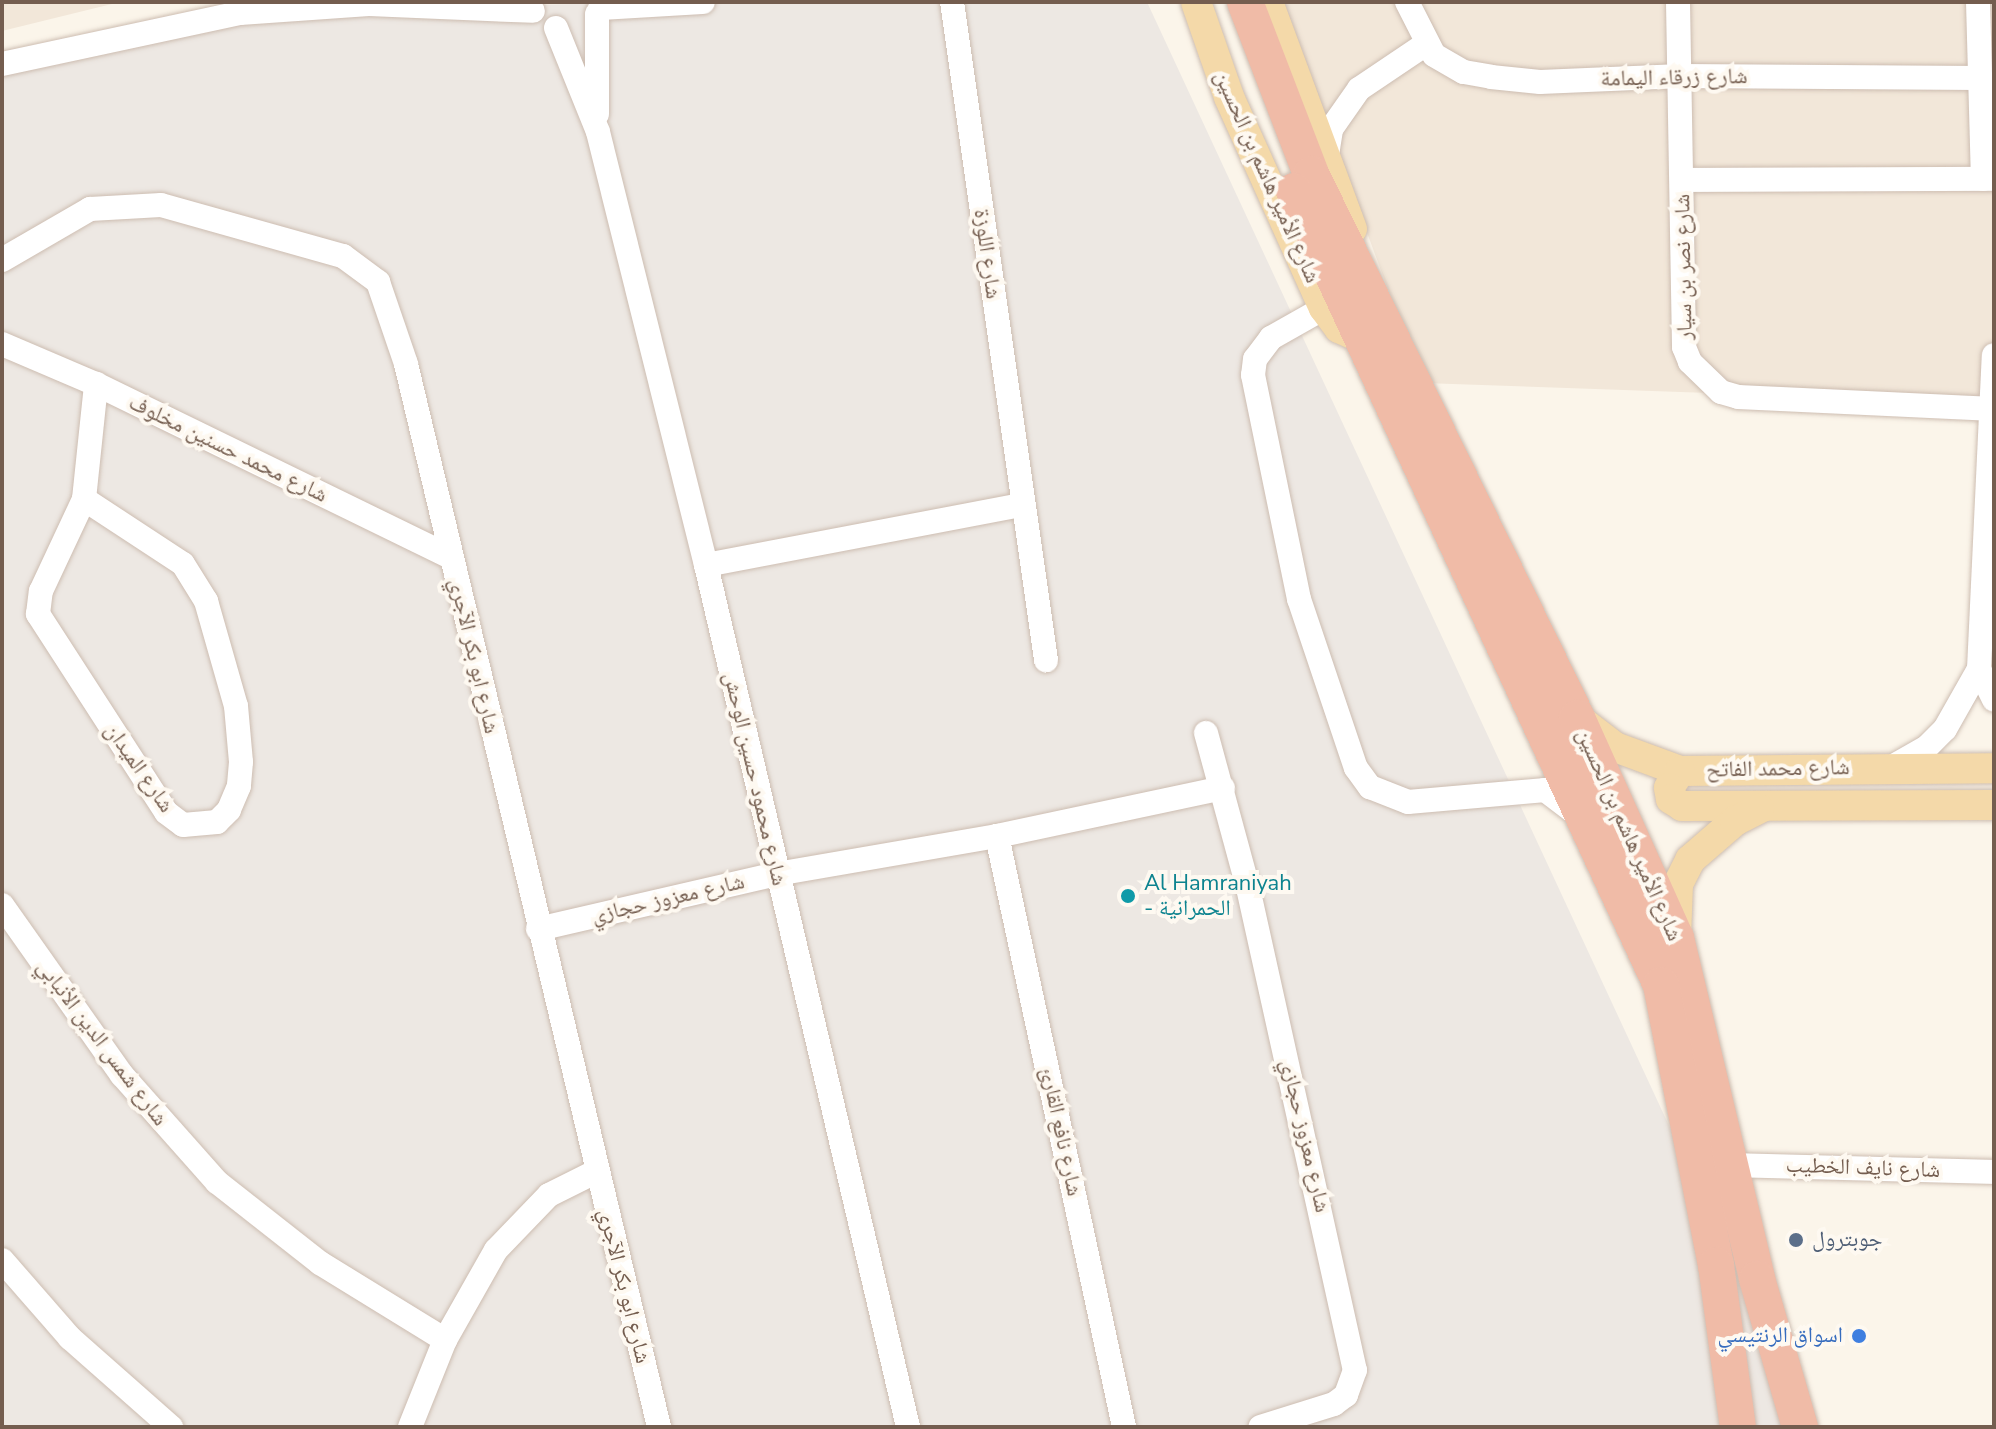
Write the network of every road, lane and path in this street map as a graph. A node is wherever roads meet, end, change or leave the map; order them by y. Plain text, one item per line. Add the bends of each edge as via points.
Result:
1 (228, 2) edge
2 (703, 2) edge
3 (952, 2) edge
4 (1245, 2) edge
5 (1268, 2) edge
6 (1407, 2) edge
7 (1678, 2) edge
8 (1978, 2) edge
9 (1200, 5) edge
10 (531, 7) edge
11 (600, 8) edge
12 (556, 28) junction
13 (1426, 44) junction
14 (2, 49) edge
15 (2, 64) edge
16 (1681, 76) junction
17 (1980, 78) junction
18 (598, 132) junction
19 (1327, 155) junction
20 (1988, 179) edge
21 (1682, 180) junction
22 (2, 260) edge
23 (1362, 278) junction
24 (1324, 308) junction
25 (1359, 337) junction
26 (2, 344) edge
27 (1994, 355) edge
28 (96, 384) junction
29 (1989, 409) junction
30 (84, 499) junction
31 (1022, 505) junction
32 (1990, 538) edge
33 (452, 558) junction
34 (706, 565) junction
35 (1046, 660) dead end
36 (1979, 669) junction
37 (1994, 700) edge
38 (1577, 718) junction
39 (1206, 733) dead end
40 (1554, 760) junction
41 (1892, 767) junction
42 (1994, 768) edge
43 (1680, 771) junction
44 (1223, 788) junction
45 (1531, 791) junction
46 (1994, 805) edge
47 (1761, 808) junction
48 (1582, 821) junction
49 (997, 836) junction
50 (777, 874) junction
51 (2, 905) edge
52 (538, 929) junction
53 (1676, 938) junction
54 (1732, 1165) junction
55 (595, 1172) junction
56 (1994, 1172) edge
57 (2, 1260) edge
58 (445, 1340) junction
59 (1725, 1355) junction
60 (1736, 1411) edge
61 (1786, 1417) edge
62 (171, 1427) edge
63 (410, 1427) edge
64 (659, 1427) edge
65 (908, 1427) edge
66 (1124, 1427) edge
67 (1260, 1427) edge
68 (1713, 1427) edge
69 (1761, 1427) edge

1 - 14 street
2 - 11 street
3 - 31 street, شارع اللوزة
4 - 23 highway, شارع الأمير هاشم بن الحسين via 1311,174
5 - 19 main road, شارع الأمير هاشم بن الحسين
6 - 13 street, شارع زرقاء اليمامة
7 - 16 street, شارع نصر بن سيار
8 - 17 street
9 - 24 main road, شارع الأمير هاشم بن الحسين via 1229,97
9 - 25 highway, شارع الأمير هاشم بن الحسين via 1286,173
10 - 12 street
10 - 15 street via 369,4 240,13
11 - 12 street via 579,27
11 - 18 street, شارع محمود حسين الوحش
12 - 18 street, شارع محمود حسين الوحش
13 - 16 street, شارع زرقاء اليمامة via 1447,64 1491,77 1540,82
13 - 19 street via 1359,89 1331,129
16 - 17 street, شارع زرقاء اليمامة
16 - 21 street, شارع نصر بن سيار
17 - 20 street
18 - 34 street, شارع محمود حسين الوحش
19 - 23 main road, شارع الأمير هاشم بن الحسين
20 - 21 street
21 - 29 street, شارع نصر بن سيار via 1684,347 1704,379 1738,397
22 - 33 street, شارع ابو بكر الآجري via 90,209 120,204 206,215 343,256 367,269 378,282 406,364
23 - 38 highway, شارع الأمير هاشم بن الحسين
24 - 25 main road, شارع الأمير هاشم بن الحسين via 1339,328
24 - 45 street via 1271,338 1255,359 1253,375 1299,599 1356,768 1370,787 1408,802
25 - 40 highway, شارع الأمير هاشم بن الحسين
26 - 28 street, شارع محمد حسنين مخلوف
27 - 29 street
28 - 30 street, شارع الميدان
28 - 33 street, شارع محمد حسنين مخلوف
29 - 32 street
30 - 30 street, شارع الميدان via 41,591 43,625 166,812 183,825 217,822 234,798 241,762 236,706 206,601 183,564
31 - 34 street
31 - 35 street, شارع اللوزة
32 - 36 street
33 - 52 street, شارع ابو بكر الآجري
34 - 50 street, شارع محمود حسين الوحش
36 - 37 street
36 - 41 street via 1945,729 1927,747
38 - 43 main road, شارع محمد الفاتح via 1615,747
38 - 53 highway, شارع الأمير هاشم بن الحسين
39 - 44 street, شارع معزوز حجازي
40 - 45 street via 1550,780
40 - 48 highway, شارع الأمير هاشم بن الحسين
41 - 42 main road, شارع محمد الفاتح
41 - 43 main road, شارع محمد الفاتح
43 - 47 main road via 1669,788 1671,799 1682,806
44 - 49 street, شارع معزوز حجازي
44 - 67 street, شارع معزوز حجازي via 1355,1370 1346,1395 1334,1404
45 - 48 street via 1558,796
46 - 47 main road, شارع محمد الفاتح
47 - 53 main road, شارع محمد الفاتح via 1735,821 1690,860 1678,884
48 - 59 highway, شارع الأمير هاشم بن الحسين via 1661,985 1716,1265
49 - 50 street, شارع معزوز حجازي
49 - 66 street, شارع نافع القارئ
50 - 52 street, شارع معزوز حجازي
50 - 65 street, شارع محمود حسين الوحش
51 - 58 street, شارع شمس الدين الأنبابي via 122,1075 217,1182 320,1263
52 - 55 street, شارع ابو بكر الآجري
53 - 54 highway, شارع الأمير هاشم بن الحسين
54 - 56 street, شارع نايف الخطيب
54 - 61 highway, شارع الأمير هاشم بن الحسين
55 - 58 street via 549,1195 525,1215 496,1250
55 - 64 street, شارع ابو بكر الآجري
57 - 62 street via 70,1338
58 - 63 street
59 - 60 highway, شارع الأمير هاشم بن الحسين
59 - 68 highway
60 - 69 highway

